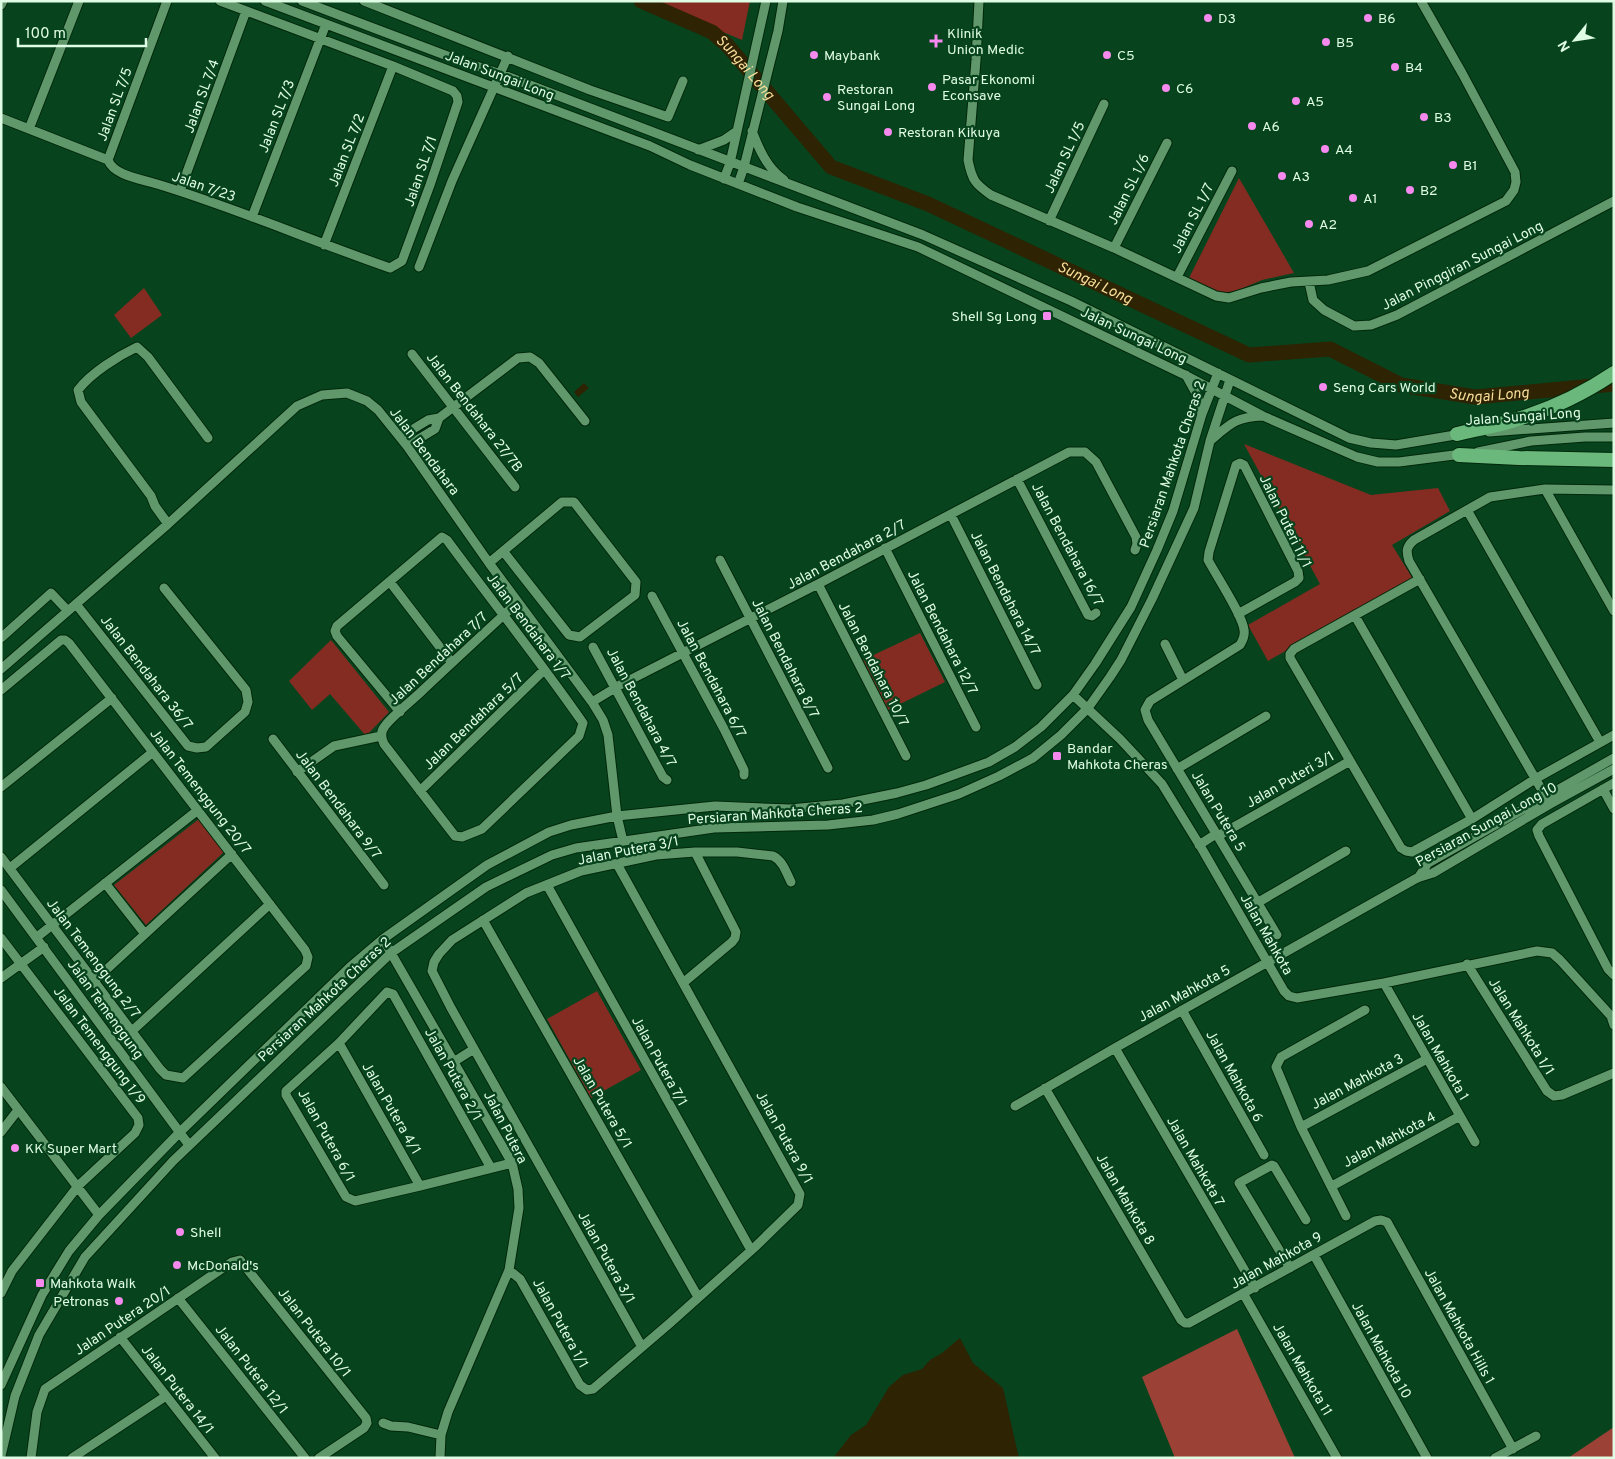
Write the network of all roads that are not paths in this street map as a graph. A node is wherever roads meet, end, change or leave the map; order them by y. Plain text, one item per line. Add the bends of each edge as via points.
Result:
1 (3, 1) edge
2 (80, 1) edge
3 (167, 1) edge
4 (220, 1) edge
5 (265, 1) edge
6 (302, 1) edge
7 (364, 1) edge
8 (766, 1) edge
9 (783, 1) edge
10 (979, 1) edge
11 (1421, 1) edge
12 (1, 5) edge
13 (246, 11) junction
14 (326, 24) junction
15 (320, 38) junction
16 (508, 56) junction
17 (393, 66) junction
18 (501, 74) junction
19 (683, 81) dead end
20 (494, 88) junction
21 (1104, 104) dead end
22 (1, 118) edge
23 (29, 129) junction
24 (737, 131) junction
25 (752, 131) junction
26 (1166, 143) dead end
27 (698, 150) junction
28 (108, 160) junction
29 (730, 163) junction
30 (744, 167) junction
31 (1232, 171) dead end
32 (724, 179) junction
33 (738, 184) junction
34 (791, 185) junction
35 (180, 191) junction
36 (1614, 201) edge
37 (252, 217) junction
38 (1049, 221) junction
39 (923, 235) junction
40 (324, 245) junction
41 (918, 247) junction
42 (1114, 248) junction
43 (402, 261) joint
44 (419, 267) dead end
45 (1178, 277) junction
46 (1308, 282) junction
47 (412, 354) dead end
48 (1218, 373) junction
49 (1614, 373) edge
50 (1185, 375) junction
51 (1230, 380) junction
52 (1212, 389) junction
53 (1225, 395) junction
54 (454, 407) junction
55 (1202, 414) junction
56 (1263, 416) junction
57 (439, 418) junction
58 (585, 421) dead end
59 (1614, 423) edge
60 (1457, 434) junction
61 (400, 437) junction
62 (1614, 437) edge
63 (208, 438) dead end
64 (1210, 441) junction
65 (407, 446) junction
66 (1459, 455) junction
67 (1614, 460) edge
68 (1018, 479) junction
69 (515, 486) dead end
70 (1545, 489) junction
71 (1614, 490) edge
72 (1467, 510) junction
73 (951, 515) junction
74 (171, 522) junction
75 (885, 548) junction
76 (1135, 550) dead end
77 (503, 551) junction
78 (720, 560) dead end
79 (489, 563) junction
80 (1420, 579) junction
81 (390, 582) junction
82 (818, 584) junction
83 (164, 588) dead end
84 (652, 596) dead end
85 (518, 602) junction
86 (76, 604) junction
87 (68, 611) junction
88 (1614, 611) edge
89 (1096, 613) dead end
90 (1238, 614) junction
91 (503, 616) junction
92 (1355, 616) junction
93 (750, 618) junction
94 (1, 638) edge
95 (1165, 644) dead end
96 (593, 647) dead end
97 (682, 654) junction
98 (452, 663) junction
99 (1, 669) edge
100 (544, 670) junction
101 (1183, 680) junction
102 (1037, 685) dead end
103 (617, 686) junction
104 (1, 690) edge
105 (1073, 695) junction
106 (112, 698) junction
107 (590, 700) junction
108 (1088, 708) junction
109 (400, 712) junction
110 (1266, 716) dead end
111 (976, 727) dead end
112 (1614, 735) edge
113 (381, 736) junction
114 (273, 739) dead end
115 (1600, 742) junction
116 (154, 752) junction
117 (906, 756) dead end
118 (1614, 758) edge
119 (1350, 761) junction
120 (828, 768) dead end
121 (1177, 769) junction
122 (1614, 769) edge
123 (297, 772) junction
124 (744, 775) dead end
125 (1535, 779) junction
126 (667, 780) dead end
127 (1614, 783) edge
128 (1, 787) edge
129 (1603, 789) junction
130 (420, 791) junction
131 (1547, 800) junction
132 (1614, 809) edge
133 (198, 810) junction
134 (617, 816) junction
135 (1472, 819) junction
136 (1218, 836) junction
137 (623, 841) junction
138 (1200, 847) junction
139 (1346, 851) dead end
140 (695, 852) junction
141 (232, 854) junction
142 (1, 857) edge
143 (617, 864) junction
144 (10, 868) junction
145 (791, 882) dead end
146 (105, 883) junction
147 (384, 885) dead end
148 (547, 885) junction
149 (1, 890) edge
150 (1257, 903) junction
151 (270, 904) junction
152 (483, 920) junction
153 (52, 925) junction
154 (145, 934) junction
155 (1277, 935) dead end
156 (37, 937) junction
157 (1, 938) edge
158 (383, 939) junction
159 (44, 947) junction
160 (391, 952) junction
161 (1268, 962) junction
162 (21, 964) junction
163 (1467, 964) junction
164 (1614, 975) edge
165 (1, 978) edge
166 (94, 981) junction
167 (682, 983) junction
168 (1384, 983) junction
169 (393, 994) joint
170 (1182, 1010) junction
171 (1365, 1010) dead end
172 (1613, 1019) edge
173 (132, 1031) junction
174 (339, 1043) junction
175 (1115, 1048) junction
176 (474, 1049) junction
177 (1427, 1059) junction
178 (455, 1061) junction
179 (1614, 1073) edge
180 (166, 1075) joint
181 (1, 1087) edge
182 (1045, 1088) junction
183 (1015, 1106) dead end
184 (18, 1110) junction
185 (1460, 1116) junction
186 (1301, 1127) junction
187 (1, 1132) edge
188 (180, 1132) junction
189 (1475, 1142) dead end
190 (189, 1145) junction
191 (1264, 1155) dead end
192 (512, 1163) junction
193 (491, 1168) junction
194 (78, 1186) junction
195 (420, 1186) junction
196 (1332, 1186) junction
197 (99, 1215) junction
198 (1346, 1216) dead end
199 (1306, 1220) dead end
200 (1381, 1220) joint
201 (751, 1250) junction
202 (1314, 1255) junction
203 (240, 1260) joint
204 (1290, 1268) junction
205 (509, 1270) junction
206 (1255, 1288) junction
207 (1, 1293) edge
208 (1243, 1293) junction
209 (178, 1298) junction
210 (698, 1298) junction
211 (1185, 1323) joint
212 (120, 1337) junction
213 (642, 1347) junction
214 (1, 1384) edge
215 (587, 1390) joint
216 (166, 1396) junction
217 (367, 1424) junction
218 (441, 1435) junction
219 (1536, 1436) dead end
220 (1513, 1449) junction
221 (212, 1455) edge
222 (1, 1456) edge
223 (31, 1458) edge
224 (72, 1458) edge
225 (202, 1458) edge
226 (305, 1458) edge
227 (319, 1458) edge
228 (440, 1458) edge
229 (1337, 1458) edge
230 (1427, 1458) edge
231 (1495, 1458) edge

1 - 12 street
2 - 23 street
3 - 28 street, Jalan SL 7/5
4 - 13 street
5 - 14 street, Jalan Sungai Long
6 - 18 street, Jalan Sungai Long
7 - 16 street
8 - 24 street
9 - 25 street
10 - 38 street via 968,160 971,176 977,186 991,195
11 - 46 street via 1515,172 1514,190 1506,201 1368,271
13 - 15 street
13 - 35 street, Jalan SL 7/4
14 - 15 street, Jalan SL 7/3
14 - 20 street, Jalan Sungai Long
15 - 17 street
15 - 37 street, Jalan SL 7/3
16 - 18 street
16 - 19 street via 668,118
17 - 40 street, Jalan SL 7/2
17 - 43 street, Jalan SL 7/1 via 453,91 458,102
18 - 20 street
18 - 27 street, Jalan Sungai Long
20 - 32 street, Jalan Sungai Long via 650,146
20 - 44 street
21 - 38 street, Jalan SL 1/5
22 - 23 street, Jalan 7/23
23 - 28 street, Jalan 7/23
24 - 27 street
24 - 29 street
25 - 30 street
25 - 34 street via 767,162
26 - 42 street, Jalan SL 1/6
27 - 29 street, Jalan Sungai Long
28 - 35 street, Jalan 7/23 via 110,166 122,173
29 - 30 street, Jalan Sungai Long
29 - 32 street
30 - 33 street
30 - 34 street, Jalan Sungai Long
31 - 45 street, Jalan SL 1/7
32 - 33 street, Jalan Sungai Long
33 - 41 street, Jalan Sungai Long
34 - 39 street, Jalan Sungai Long
35 - 37 street, Jalan 7/23
36 - 46 street, Jalan Pinggiran Sungai Long via 1397,315 1371,325 1354,326 1324,310 1314,300
37 - 40 street, Jalan 7/23
38 - 42 street
39 - 41 street
39 - 48 street, Jalan Sungai Long via 1071,301
40 - 43 street, Jalan 7/23 via 390,268
41 - 50 street, Jalan Sungai Long
42 - 45 street
45 - 46 street via 1216,296 1228,298 1291,282
47 - 54 street, Jalan Bendahara 27/7B
48 - 51 street, Jalan Sungai Long
48 - 52 street, Persiaran Mahkota Cheras 2
49 - 60 highway via 1552,407
50 - 52 street, Jalan Sungai Long
50 - 55 street via 1197,395
51 - 53 street, Persiaran Mahkota Cheras 2
51 - 60 street, Jalan Sungai Long via 1349,438 1370,443 1396,445
52 - 53 street, Jalan Sungai Long
52 - 55 street, Persiaran Mahkota Cheras 2
53 - 56 street, Jalan Sungai Long
53 - 64 street, Persiaran Mahkota Cheras 2
54 - 57 street
54 - 58 street via 518,358 530,358 539,363
54 - 69 street, Jalan Bendahara 27/7B
55 - 105 street, Persiaran Mahkota Cheras 2 via 1173,511 1131,607
56 - 64 street via 1246,416 1230,424
56 - 66 street, Jalan Sungai Long via 1357,458 1399,462
57 - 61 street via 428,420
57 - 65 street via 435,429
59 - 60 street, Jalan Sungai Long
61 - 65 street, Jalan Bendahara
61 - 74 street, Jalan Bendahara via 367,400 348,393 309,400 296,406
62 - 66 street, Jalan Sungai Long via 1531,441
63 - 74 street via 148,357 137,347 124,353 78,390 81,402 151,496 160,502
64 - 108 street, Persiaran Mahkota Cheras 2 via 1194,508 1121,660
65 - 79 street, Jalan Bendahara
66 - 67 highway
68 - 73 street, Jalan Bendahara 2/7
68 - 76 street, Jalan Bendahara 2/7 via 1068,452 1085,452 1096,462 1136,538
68 - 89 street, Jalan Bendahara 16/7 via 1088,615
70 - 71 street
70 - 72 street via 1490,497
70 - 88 street
72 - 80 street via 1407,546 1409,561
72 - 115 street
73 - 75 street, Jalan Bendahara 2/7
73 - 102 street, Jalan Bendahara 14/7
74 - 86 street, Jalan Bendahara
75 - 82 street, Jalan Bendahara 2/7
75 - 111 street, Jalan Bendahara 12/7
77 - 77 street via 562,502 574,502 636,582 635,595 580,637 569,635
77 - 79 street
78 - 93 street, Jalan Bendahara 8/7
79 - 85 street, Jalan Bendahara
80 - 92 street
80 - 125 street
81 - 91 street, Jalan Bendahara 1/7 via 442,538 447,540
81 - 98 street
81 - 109 street via 335,632
82 - 93 street, Jalan Bendahara 2/7
82 - 117 street, Jalan Bendahara 10/7
83 - 86 street, Jalan Bendahara 36/7 via 246,690 248,702 245,712 206,747 188,746
84 - 97 street, Jalan Bendahara 6/7
85 - 91 street, Jalan Bendahara 7/7
85 - 107 street, Jalan Bendahara
86 - 87 street, Jalan Bendahara
87 - 94 street via 52,593
87 - 99 street, Jalan Bendahara
90 - 90 street, Jalan Puteri 11/1 via 1299,578 1244,465 1240,463 1236,465 1208,552 1208,560
90 - 101 street via 1244,629 1240,645
91 - 98 street, Jalan Bendahara 7/7
91 - 100 street, Jalan Bendahara 1/7
92 - 119 street via 1290,654
92 - 135 street
93 - 97 street, Jalan Bendahara 2/7
93 - 120 street, Jalan Bendahara 8/7
95 - 101 street
96 - 103 street, Jalan Bendahara 4/7
97 - 103 street, Jalan Bendahara 2/7
97 - 124 street, Jalan Bendahara 6/7 via 724,729
98 - 109 street, Jalan Bendahara 7/7
100 - 130 street, Jalan Bendahara 5/7
100 - 130 street, Jalan Bendahara 1/7 via 583,723 580,736 482,829 462,837 455,836
101 - 121 street, Jalan Putera 5 via 1150,701 1145,710
103 - 107 street, Jalan Bendahara 2/7
103 - 126 street, Jalan Bendahara 4/7
104 - 106 street, Jalan Temenggung 20/7 via 65,640
105 - 108 street, Jalan Mahkota
105 - 134 street, Persiaran Mahkota Cheras 2 via 1041,727 989,762 897,793 843,804 790,809 715,806
106 - 116 street, Jalan Temenggung 20/7
106 - 128 street
107 - 134 street, Jalan Bendahara via 608,735
108 - 137 street, Persiaran Mahkota Cheras 2 via 1033,758 960,794 898,814 828,826 714,828
108 - 138 street, Jalan Mahkota via 1162,784
109 - 113 street, Jalan Bendahara 7/7 via 384,726
110 - 121 street
112 - 115 street
113 - 123 street via 334,746
113 - 130 street
114 - 123 street, Jalan Bendahara 9/7
115 - 125 street
116 - 133 street, Jalan Temenggung 20/7
116 - 144 street
118 - 131 street, Persiaran Sungai Long 10
119 - 135 street via 1400,848 1406,851 1412,852
119 - 136 street, Jalan Puteri 3/1
121 - 136 street, Jalan Putera 5
122 - 131 street, Persiaran Sungai Long 10
123 - 147 street, Jalan Bendahara 9/7
125 - 131 street
125 - 135 street
127 - 129 street
129 - 132 street
129 - 164 street via 1537,830
131 - 161 street, Persiaran Sungai Long 10 via 1433,872
133 - 141 street, Jalan Temenggung 20/7
133 - 146 street
134 - 137 street, Jalan Bendahara
134 - 158 street, Persiaran Mahkota Cheras 2 via 571,825 529,842 487,865
136 - 138 street, Jalan Puteri 3/1
136 - 150 street, Jalan Putera 5
137 - 160 street, Persiaran Mahkota Cheras 2 via 576,848 552,856 486,887
138 - 161 street, Jalan Mahkota
139 - 150 street
140 - 143 street, Jalan Putera 3/1 via 656,855
140 - 145 street, Jalan Putera 3/1 via 772,856 781,862
140 - 167 street via 736,932 736,938
141 - 151 street, Jalan Temenggung 20/7
141 - 154 street
142 - 144 street, Jalan Temenggung 2/7
143 - 148 street, Jalan Putera 3/1 via 581,871
143 - 167 street, Jalan Putera 9/1
144 - 153 street, Jalan Temenggung 2/7
146 - 153 street
146 - 154 street
148 - 152 street, Jalan Putera 3/1 via 526,893
148 - 201 street, Jalan Putera 7/1
149 - 156 street, Jalan Temenggung
150 - 155 street, Jalan Putera 5
151 - 173 street
151 - 180 street, Jalan Temenggung 20/7 via 305,950 308,957 306,966 183,1078
152 - 176 street, Jalan Putera 3/1 via 452,940 439,954 432,971
152 - 210 street, Jalan Putera 5/1
153 - 156 street
153 - 166 street, Jalan Temenggung 2/7
154 - 166 street
156 - 159 street, Jalan Temenggung
157 - 162 street, Jalan Temenggung 1/9
158 - 160 street, Jalan Putera
158 - 188 street, Persiaran Mahkota Cheras 2
159 - 162 street
159 - 188 street, Jalan Temenggung
160 - 178 street, Jalan Putera
160 - 190 street, Persiaran Mahkota Cheras 2
161 - 168 street, Jalan Mahkota via 1284,990 1296,998
161 - 170 street, Jalan Mahkota 5
162 - 165 street
162 - 194 street, Jalan Temenggung 1/9 via 138,1118 135,1133
163 - 168 street, Jalan Mahkota
163 - 172 street, Jalan Mahkota via 1537,951 1552,953
163 - 179 street, Jalan Mahkota 1/1 via 1546,1091 1554,1096 1562,1095
166 - 173 street, Jalan Temenggung 2/7
167 - 201 street, Jalan Putera 9/1 via 800,1194 798,1205
168 - 177 street, Jalan Mahkota 1
169 - 174 street, Jalan Putera 6/1 via 387,992
169 - 193 street, Jalan Putera 2/1
170 - 175 street, Jalan Mahkota 5
170 - 191 street, Jalan Mahkota 6
171 - 186 street via 1281,1057 1276,1066
173 - 180 street, Jalan Temenggung 2/7
174 - 195 street, Jalan Putera 4/1
174 - 195 street, Jalan Putera 6/1 via 286,1091 286,1095 346,1197 361,1201
175 - 182 street
175 - 206 street, Jalan Mahkota 7
176 - 178 street
176 - 213 street, Jalan Putera 3/1
177 - 185 street, Jalan Mahkota 1
177 - 186 street, Jalan Mahkota 3
178 - 192 street, Jalan Putera
181 - 184 street
182 - 183 street
182 - 211 street, Jalan Mahkota 8
184 - 187 street
184 - 194 street
185 - 189 street, Jalan Mahkota 1
185 - 196 street, Jalan Mahkota 4
186 - 196 street
188 - 190 street, Jalan Temenggung
188 - 197 street, Persiaran Mahkota Cheras 2
190 - 222 street, Persiaran Mahkota Cheras 2 via 112,1226 72,1277 39,1335 15,1396
192 - 193 street, Jalan Putera 6/1
192 - 205 street, Jalan Putera via 519,1208
193 - 195 street, Jalan Putera 6/1
194 - 197 street
194 - 207 street, Jalan Temenggung 1/9 via 12,1270
196 - 198 street
197 - 214 street, Persiaran Mahkota Cheras 2 via 69,1251 46,1289
199 - 204 street via 1272,1164 1239,1183
200 - 202 street, Jalan Mahkota 9
200 - 220 street, Jalan Mahkota Hills 1 via 1387,1222
201 - 210 street, Jalan Putera 9/1
202 - 204 street, Jalan Mahkota 9
202 - 230 street, Jalan Mahkota 10
203 - 209 street, Jalan Putera 20/1
203 - 217 street, Jalan Putera 10/1 via 366,1418
204 - 206 street, Jalan Mahkota 9
205 - 215 street, Jalan Putera 1/1 via 520,1279 580,1385
205 - 218 street, Jalan Putera
206 - 208 street, Jalan Mahkota 9
208 - 211 street, Jalan Mahkota 9
208 - 229 street, Jalan Mahkota 11
209 - 212 street, Jalan Putera 20/1
209 - 226 street, Jalan Putera 12/1
210 - 213 street, Jalan Putera 9/1
212 - 216 street, Jalan Putera 14/1
212 - 223 street, Jalan Putera 20/1 via 45,1389 37,1412
213 - 215 street, Jalan Putera 9/1 via 594,1389
216 - 221 street, Jalan Putera 14/1
216 - 224 street
217 - 218 street via 383,1423
217 - 227 street
218 - 228 street, Jalan Putera
219 - 220 street
220 - 231 street
221 - 225 street

